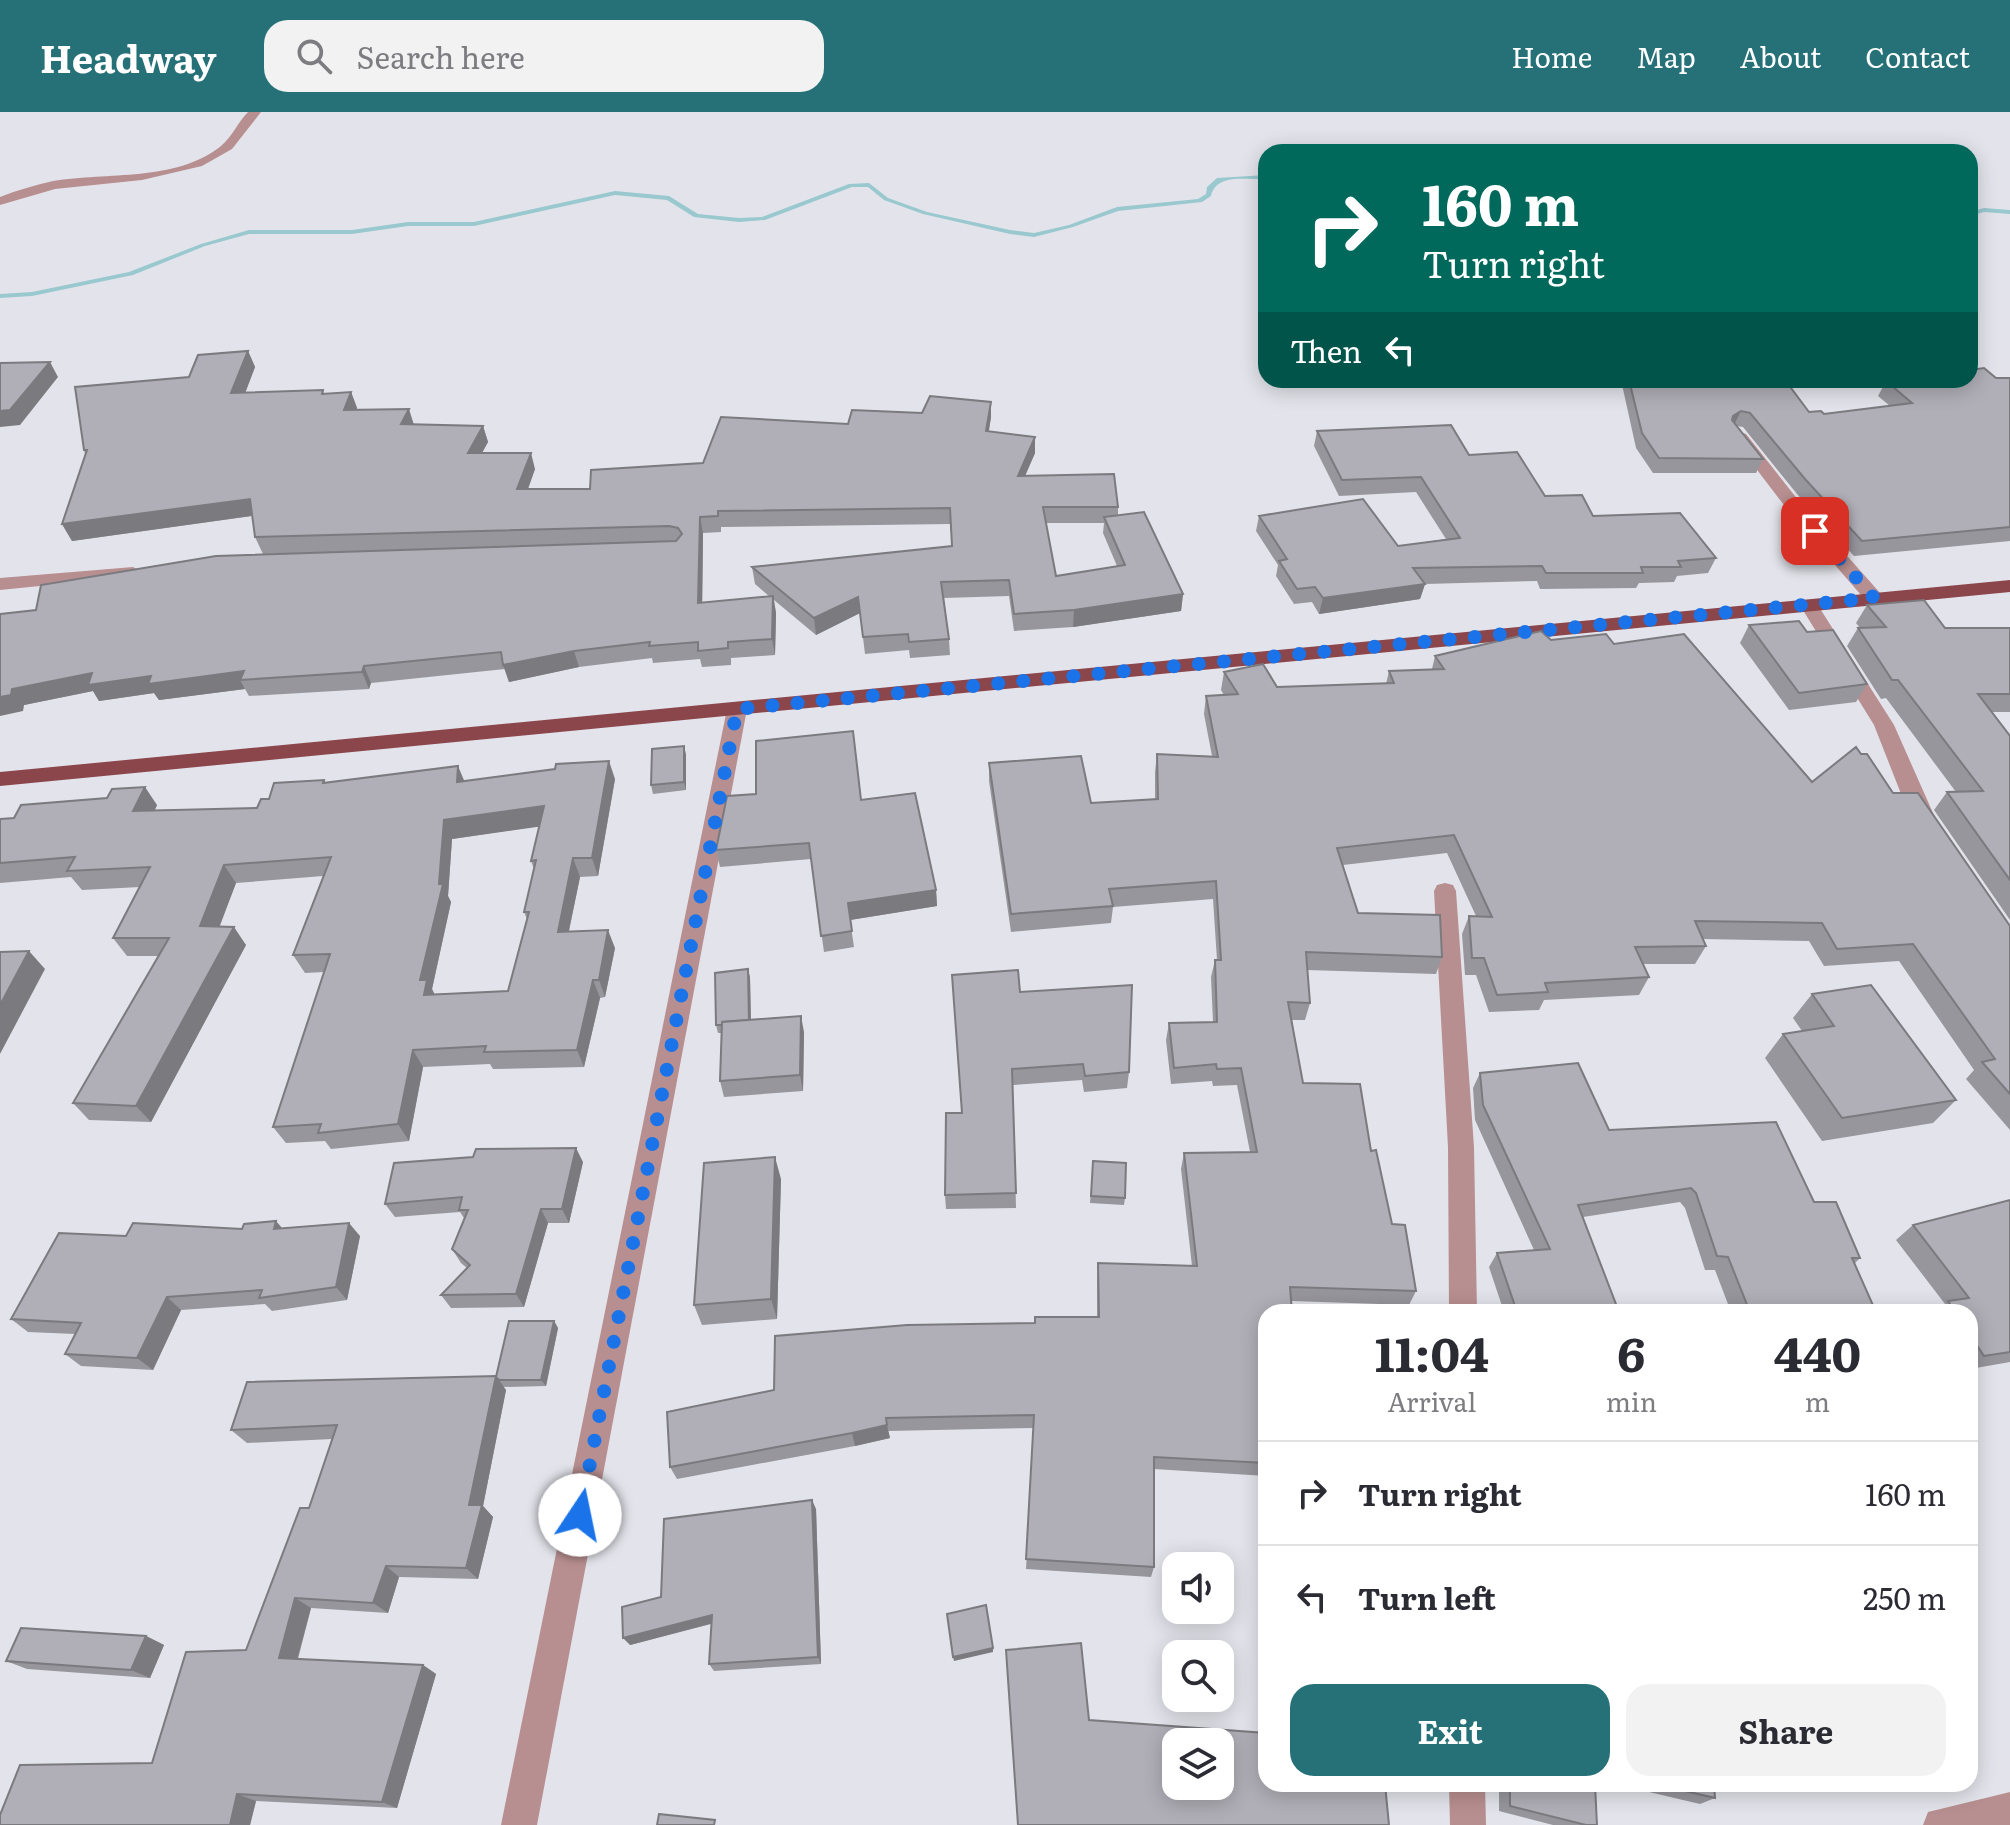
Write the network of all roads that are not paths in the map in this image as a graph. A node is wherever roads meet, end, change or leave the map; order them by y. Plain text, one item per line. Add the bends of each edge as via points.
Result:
1 (255, 112) edge
2 (0, 201) edge
3 (1736, 433) edge
4 (155, 570) edge
5 (0, 584) edge
6 (2010, 586) edge
7 (1874, 598) junction
8 (1810, 607) junction
9 (737, 709) junction
10 (0, 779) edge
11 (1934, 834) edge
12 (1445, 891) dead end
13 (1463, 1304) edge
14 (1467, 1792) edge
15 (2010, 1810) edge
16 (519, 1825) edge
17 (1468, 1825) edge
18 (1941, 1825) edge

1 - 2 street via 226,148 175,170 58,184
3 - 7 street
4 - 5 street
6 - 7 main road
7 - 8 main road
8 - 9 main road
8 - 11 street via 1884,725 1918,809
9 - 10 main road
9 - 16 street
12 - 13 street via 1461,1147
14 - 17 street
15 - 18 street

